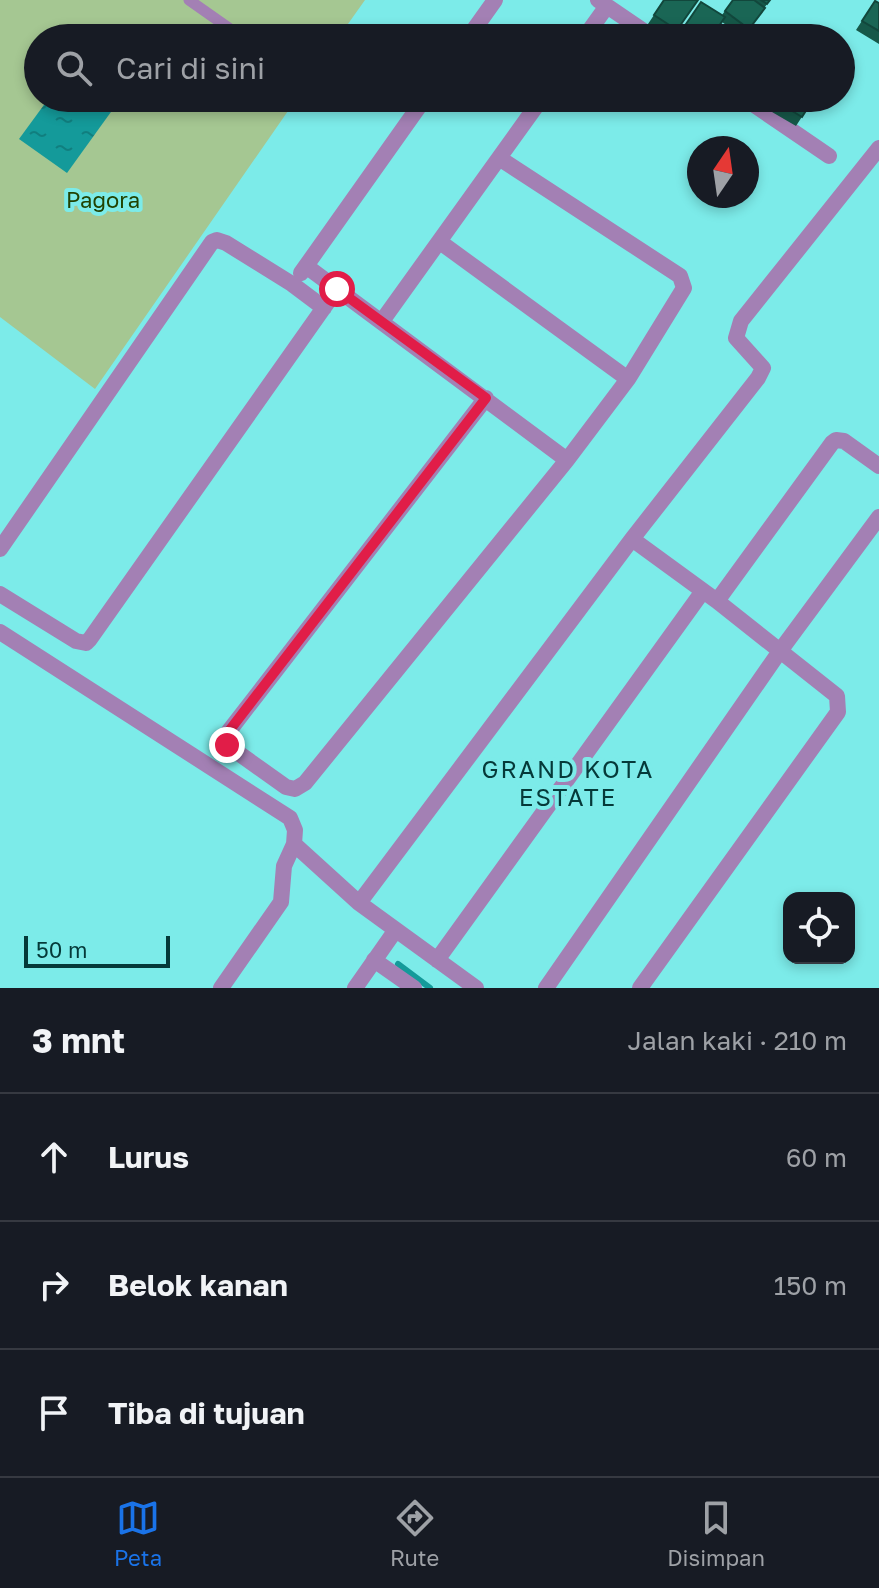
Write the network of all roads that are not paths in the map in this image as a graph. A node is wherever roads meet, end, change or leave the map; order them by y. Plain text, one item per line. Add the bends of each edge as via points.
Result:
1 (189, 0) edge
2 (495, 0) edge
3 (602, 3) edge
4 (223, 24) edge
5 (478, 24) edge
6 (591, 24) edge
7 (633, 24) edge
8 (415, 112) edge
9 (532, 112) edge
10 (765, 112) edge
11 (879, 148) edge
12 (829, 156) dead end
13 (499, 158) junction
14 (440, 242) junction
15 (306, 266) junction
16 (292, 284) junction
17 (337, 289) junction
18 (324, 308) junction
19 (382, 321) junction
20 (628, 379) junction
21 (486, 398) junction
22 (567, 460) junction
23 (879, 466) edge
24 (879, 517) edge
25 (632, 539) junction
26 (0, 549) edge
27 (0, 594) edge
28 (710, 596) junction
29 (0, 632) edge
30 (780, 651) junction
31 (294, 844) junction
32 (359, 903) junction
33 (395, 931) junction
34 (374, 960) junction
35 (437, 960) junction
36 (221, 988) edge
37 (355, 988) edge
38 (414, 988) edge
39 (476, 988) edge
40 (546, 988) edge
41 (640, 988) edge

1 - 4 lane
2 - 5 street
3 - 6 street
3 - 7 street
8 - 15 street
9 - 13 street
10 - 12 street
11 - 25 street via 741,321 736,338 763,370
13 - 14 street
13 - 20 street via 680,276 684,288
14 - 19 street
14 - 20 street
15 - 16 street
15 - 17 street
16 - 18 street
16 - 26 street via 226,243 212,242
17 - 18 street
17 - 19 street
18 - 27 street via 86,643
19 - 21 street
20 - 22 street
21 - 22 street
21 - 22 street via 229,731 227,745 250,763 286,787 305,783
23 - 28 street via 844,441 832,443
24 - 30 street
25 - 28 street
25 - 32 street
28 - 30 street
28 - 35 street
29 - 31 street via 290,818
30 - 40 street
30 - 41 street via 837,696 838,712
31 - 32 street
31 - 36 street via 284,866 281,902
32 - 33 street
33 - 34 street
33 - 35 street
34 - 37 street
34 - 38 street
35 - 39 street

